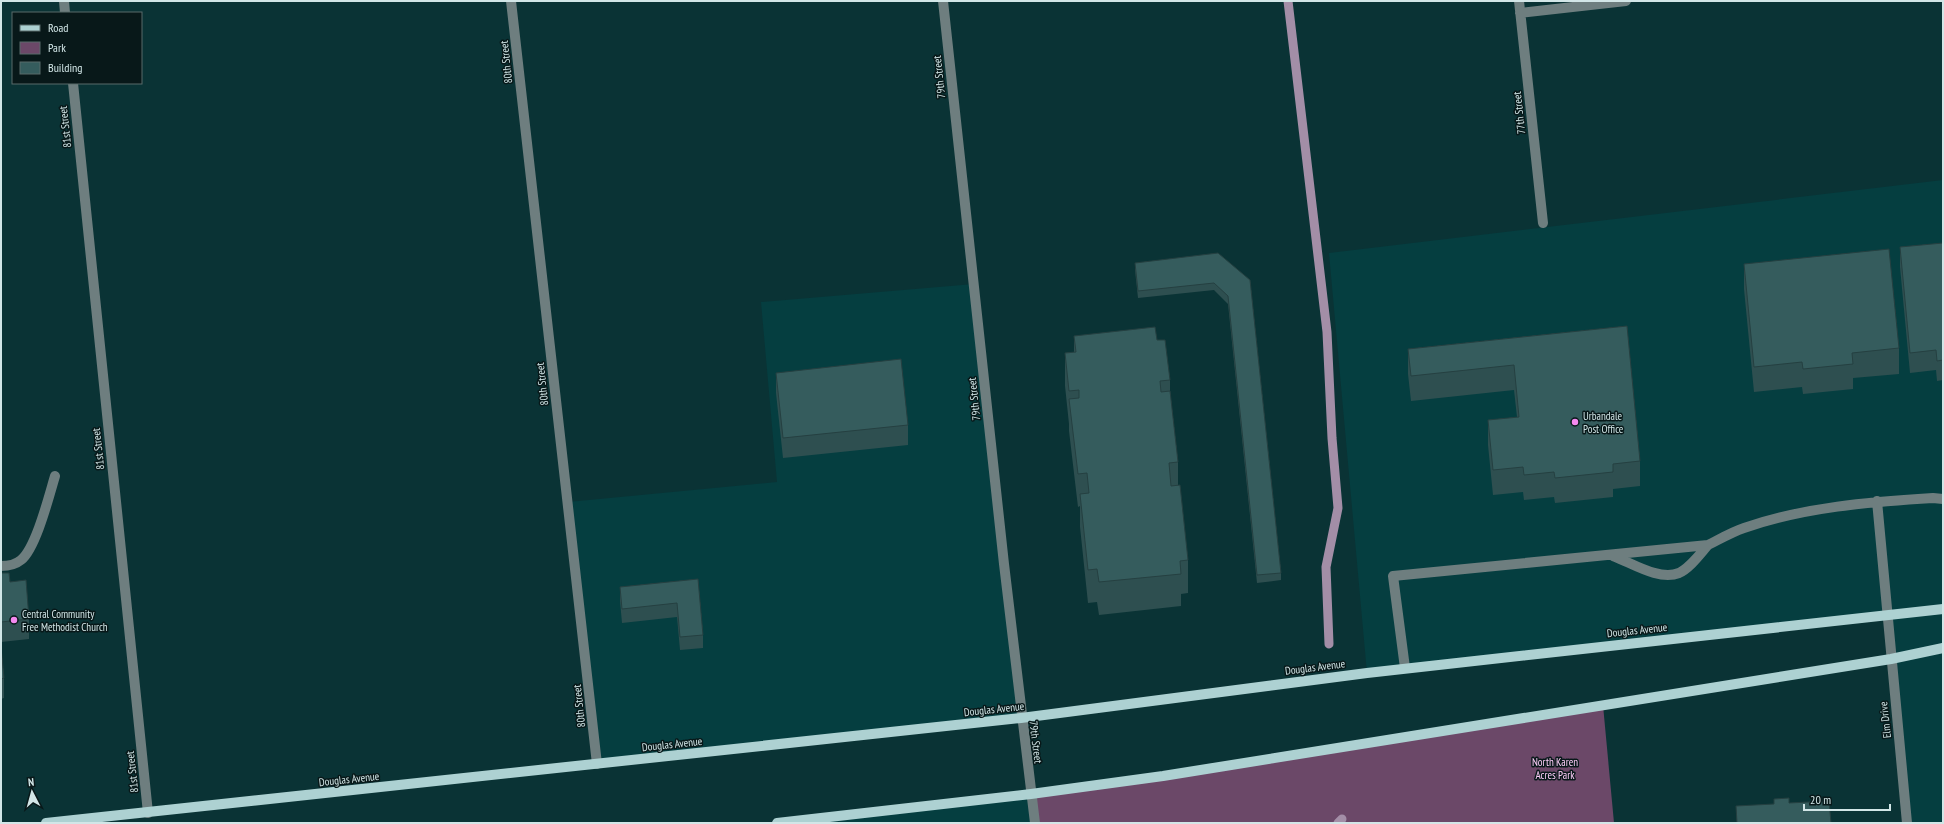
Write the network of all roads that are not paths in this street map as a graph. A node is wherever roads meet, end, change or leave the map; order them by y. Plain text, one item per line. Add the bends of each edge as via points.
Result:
1 (64, 1) edge
2 (511, 1) edge
3 (943, 1) edge
4 (1519, 1) edge
5 (1626, 1) edge
6 (65, 12) edge
7 (1520, 13) junction
8 (72, 84) edge
9 (1543, 223) dead end
10 (55, 476) dead end
11 (1943, 499) edge
12 (1878, 501) junction
13 (1708, 545) junction
14 (1612, 555) junction
15 (1, 566) edge
16 (1943, 609) edge
17 (1888, 614) junction
18 (1943, 648) edge
19 (1891, 659) junction
20 (1405, 668) junction
21 (1021, 718) junction
22 (597, 764) junction
23 (1031, 794) junction
24 (148, 813) junction
25 (46, 823) edge
26 (777, 823) edge
27 (1035, 823) edge
28 (1907, 823) edge

1 - 6 street
2 - 22 street, 80th Street
3 - 21 street, 79th Street
4 - 7 street, 77th Street
5 - 7 street
7 - 9 street, 77th Street
8 - 24 street, 81st Street
10 - 15 street via 38,528 22,559 13,565
11 - 12 street
12 - 13 street via 1834,506 1785,516 1743,528
12 - 17 street, Elm Drive
13 - 14 street
13 - 14 street via 1679,573 1668,575 1656,573
14 - 20 street via 1393,576
16 - 17 main road, Douglas Avenue
17 - 19 street, Elm Drive
17 - 20 main road, Douglas Avenue
18 - 19 main road
19 - 23 main road via 1163,776
19 - 28 street, Elm Drive
20 - 21 main road, Douglas Avenue
21 - 22 main road, Douglas Avenue
21 - 23 street, 79th Street
22 - 24 main road, Douglas Avenue
23 - 26 main road
23 - 27 street, 79th Street
24 - 25 main road, Douglas Avenue

